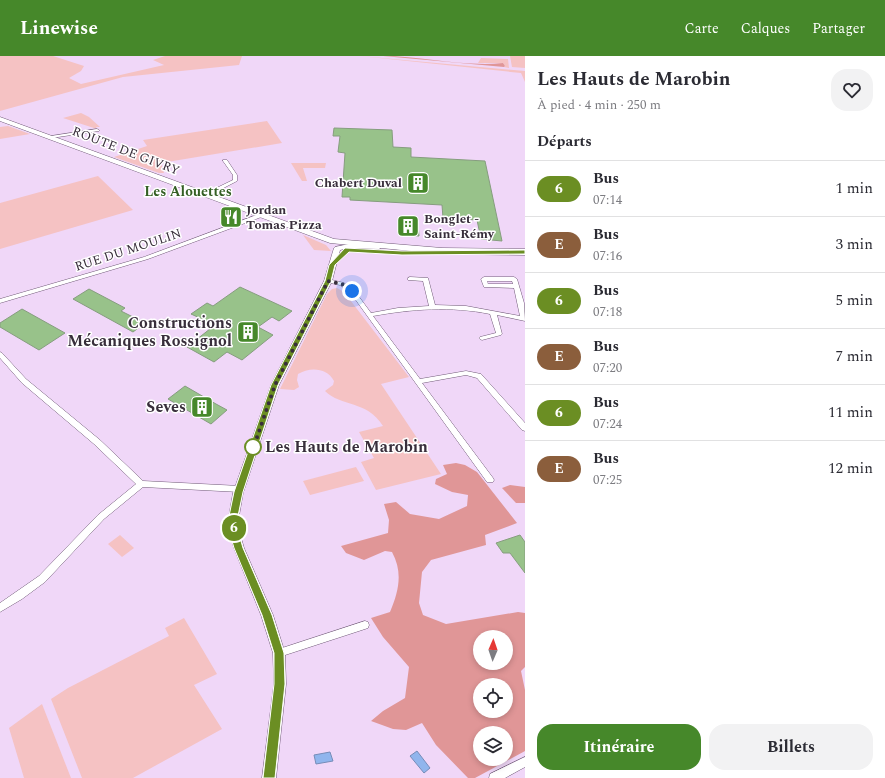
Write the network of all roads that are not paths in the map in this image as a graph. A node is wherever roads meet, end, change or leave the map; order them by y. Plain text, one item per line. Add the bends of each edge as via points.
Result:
1 (0, 119) edge
2 (97, 130) dead end
3 (51, 137) junction
4 (224, 161) dead end
5 (206, 195) junction
6 (262, 215) junction
7 (343, 247) junction
8 (442, 251) junction
9 (525, 252) edge
10 (410, 279) dead end
11 (328, 281) junction
12 (516, 286) junction
13 (0, 301) edge
14 (432, 307) junction
15 (493, 313) junction
16 (370, 315) junction
17 (524, 318) edge
18 (482, 338) dead end
19 (0, 354) edge
20 (419, 381) junction
21 (525, 428) edge
22 (490, 480) dead end
23 (142, 484) junction
24 (240, 489) junction
25 (0, 608) edge
26 (365, 624) dead end
27 (279, 653) junction
28 (525, 762) edge
29 (269, 778) edge
30 (494, 778) edge

1 - 3 main road, ROUTE DE GIVRY
2 - 3 street
3 - 5 main road, ROUTE DE GIVRY
4 - 5 street via 235,175 235,181
5 - 6 main road, ROUTE DE GIVRY
6 - 7 main road, ROUTE DE GIVRY
6 - 13 street, RUE DU MOULIN via 146,258
7 - 8 main road, ROUTE DE GIVRY
7 - 8 main road, ROUTE DE GIVRY via 402,253
7 - 11 street via 332,265
8 - 9 main road, ROUTE DE GIVRY
10 - 14 street via 426,280
11 - 16 street via 348,287
11 - 24 street via 275,385
12 - 12 street via 514,279 484,279 486,286
12 - 17 street
14 - 15 street via 458,307
14 - 16 street
15 - 17 street
15 - 18 street via 499,334
16 - 20 street
19 - 23 street via 24,381 97,442
20 - 21 street via 466,373 479,376
20 - 22 street
23 - 24 street
23 - 25 street via 101,517 42,579
24 - 27 street via 234,516 234,531
26 - 27 street
27 - 29 street via 280,684
28 - 30 street

